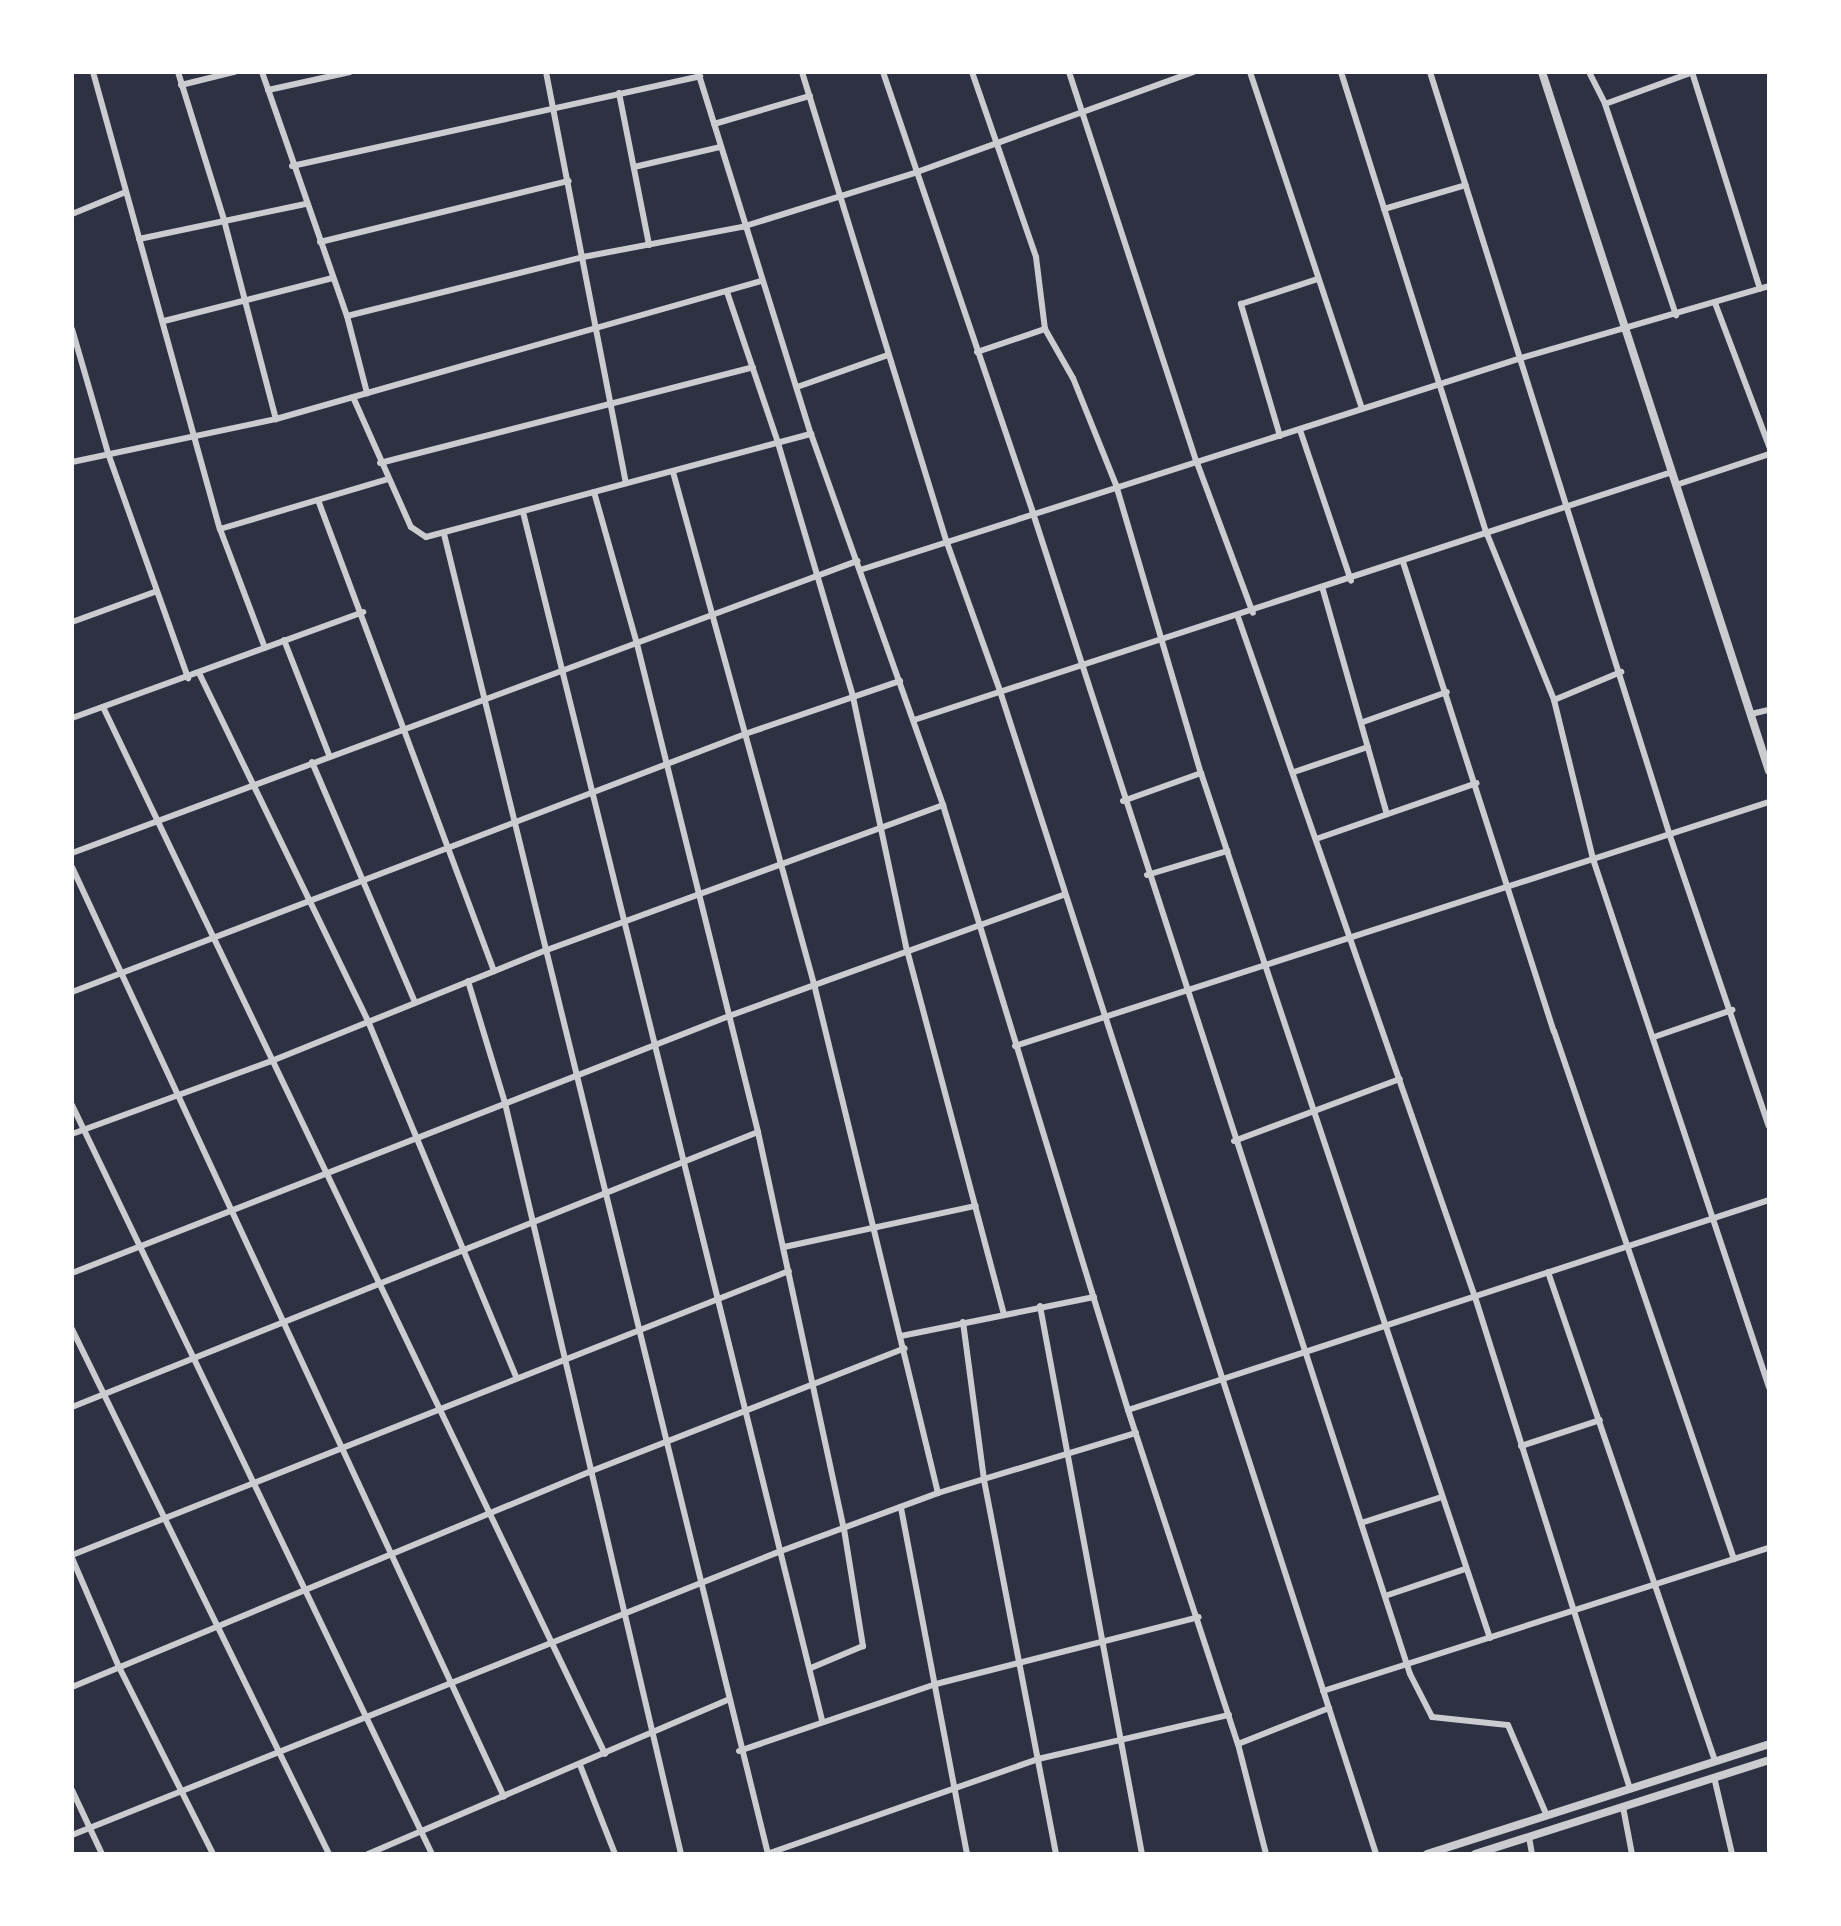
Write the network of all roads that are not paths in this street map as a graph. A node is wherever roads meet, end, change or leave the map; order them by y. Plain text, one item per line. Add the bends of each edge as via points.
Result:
1 (93, 72) edge
2 (178, 72) edge
3 (234, 72) edge
4 (262, 72) edge
5 (350, 72) edge
6 (546, 72) edge
7 (802, 72) edge
8 (883, 72) edge
9 (972, 72) edge
10 (1069, 72) edge
11 (1194, 72) edge
12 (1250, 72) edge
13 (1341, 72) edge
14 (1430, 72) edge
15 (1542, 72) edge
16 (1589, 72) edge
17 (1692, 72) edge
18 (699, 74) edge
19 (181, 85) junction
20 (268, 90) junction
21 (619, 93) junction
22 (810, 96) junction
23 (1605, 104) junction
24 (554, 109) junction
25 (1082, 110) junction
26 (714, 124) junction
27 (995, 145) junction
28 (720, 147) junction
29 (292, 166) junction
30 (634, 167) junction
31 (917, 172) junction
32 (569, 181) junction
33 (1466, 185) junction
34 (126, 192) junction
35 (841, 194) junction
36 (305, 204) junction
37 (1384, 209) junction
38 (72, 214) edge
39 (224, 220) junction
40 (742, 227) junction
41 (139, 239) junction
42 (320, 242) junction
43 (649, 245) junction
44 (583, 257) junction
45 (333, 278) junction
46 (1318, 279) junction
47 (761, 281) junction
48 (1769, 286) edge
49 (1760, 289) junction
50 (727, 292) junction
51 (245, 302) junction
52 (1715, 303) junction
53 (1676, 315) junction
54 (347, 316) junction
55 (164, 321) junction
56 (596, 328) junction
57 (72, 329) edge
58 (1045, 329) junction
59 (1626, 331) junction
60 (977, 352) junction
61 (888, 355) junction
62 (1521, 358) junction
63 (753, 367) junction
64 (1439, 384) junction
65 (797, 387) junction
66 (367, 393) junction
67 (353, 397) junction
68 (610, 401) junction
69 (1362, 409) junction
70 (276, 419) junction
71 (1300, 430) junction
72 (811, 434) junction
73 (1280, 436) junction
74 (193, 438) junction
75 (778, 443) junction
76 (1769, 446) edge
77 (1769, 454) edge
78 (109, 456) junction
79 (1196, 460) junction
80 (72, 462) edge
81 (380, 463) junction
82 (673, 472) junction
83 (1672, 472) junction
84 (388, 479) junction
85 (626, 483) junction
86 (1116, 485) junction
87 (1676, 485) junction
88 (594, 492) junction
89 (318, 500) junction
90 (1570, 506) junction
91 (1032, 510) junction
92 (523, 512) junction
93 (220, 529) junction
94 (444, 534) junction
95 (1487, 534) junction
96 (946, 540) junction
97 (857, 561) junction
98 (1403, 562) junction
99 (860, 570) junction
100 (815, 578) junction
101 (1351, 581) junction
102 (1323, 590) junction
103 (157, 591) junction
104 (363, 612) junction
105 (1253, 613) junction
106 (715, 615) junction
107 (1238, 617) junction
108 (72, 622) edge
109 (284, 640) junction
110 (1160, 640) junction
111 (637, 644) junction
112 (265, 648) junction
113 (1080, 664) junction
114 (563, 669) junction
115 (1621, 672) junction
116 (200, 675) junction
117 (188, 678) junction
118 (900, 681) junction
119 (1000, 691) junction
120 (1447, 692) junction
121 (853, 697) junction
122 (1554, 700) junction
123 (484, 701) junction
124 (103, 707) junction
125 (1769, 710) edge
126 (1751, 714) junction
127 (72, 718) edge
128 (914, 720) junction
129 (1363, 722) junction
130 (403, 728) junction
131 (745, 734) junction
132 (1368, 747) junction
133 (329, 755) junction
134 (312, 762) junction
135 (667, 764) junction
136 (1769, 771) edge
137 (1294, 772) junction
138 (1201, 773) junction
139 (1477, 783) junction
140 (257, 784) junction
141 (594, 794) junction
142 (1123, 801) junction
143 (1769, 802) edge
144 (943, 805) junction
145 (1387, 814) junction
146 (161, 821) junction
147 (512, 825) junction
148 (879, 827) junction
149 (1670, 836) junction
150 (1316, 839) junction
151 (449, 848) junction
152 (1227, 851) junction
153 (72, 853) edge
154 (1593, 859) junction
155 (780, 865) junction
156 (72, 867) edge
157 (1147, 875) junction
158 (364, 881) junction
159 (1508, 886) junction
160 (1063, 895) junction
161 (697, 896) junction
162 (309, 902) junction
163 (624, 921) junction
164 (977, 922) junction
165 (1349, 935) junction
166 (215, 941) junction
167 (907, 950) junction
168 (544, 951) junction
169 (1264, 965) junction
170 (494, 971) junction
171 (126, 975) junction
172 (468, 981) junction
173 (814, 984) junction
174 (1184, 990) junction
175 (72, 992) edge
176 (415, 1002) junction
177 (1732, 1010) junction
178 (729, 1016) junction
179 (1103, 1019) junction
180 (368, 1021) junction
181 (1654, 1037) junction
182 (657, 1043) junction
183 (1015, 1046) junction
184 (274, 1060) junction
185 (576, 1077) junction
186 (1400, 1079) junction
187 (179, 1093) junction
188 (505, 1103) junction
189 (72, 1105) edge
190 (1314, 1110) junction
191 (1769, 1126) edge
192 (83, 1129) junction
193 (758, 1132) junction
194 (72, 1134) edge
195 (418, 1135) junction
196 (1234, 1141) junction
197 (686, 1161) junction
198 (323, 1171) junction
199 (607, 1192) junction
200 (1769, 1200) edge
201 (976, 1206) junction
202 (233, 1211) junction
203 (1713, 1218) junction
204 (532, 1221) junction
205 (874, 1231) junction
206 (1628, 1245) junction
207 (784, 1247) junction
208 (140, 1249) junction
209 (465, 1251) junction
210 (789, 1271) junction
211 (1548, 1272) junction
212 (72, 1273) edge
213 (382, 1281) junction
214 (719, 1296) junction
215 (1094, 1297) junction
216 (1475, 1297) junction
217 (1040, 1306) junction
218 (1003, 1312) junction
219 (286, 1321) junction
220 (963, 1322) junction
221 (1387, 1327) junction
222 (72, 1329) edge
223 (639, 1329) junction
224 (901, 1336) junction
225 (905, 1348) junction
226 (1769, 1351) edge
227 (1304, 1352) junction
228 (1759, 1356) junction
229 (191, 1357) junction
230 (565, 1359) junction
231 (516, 1377) junction
232 (1220, 1380) junction
233 (815, 1384) junction
234 (1769, 1387) edge
235 (105, 1394) junction
236 (72, 1407) edge
237 (437, 1407) junction
238 (749, 1408) junction
239 (1128, 1410) junction
240 (1600, 1420) junction
241 (1136, 1433) junction
242 (667, 1440) junction
243 (340, 1446) junction
244 (1521, 1446) junction
245 (1065, 1457) junction
246 (589, 1472) junction
247 (254, 1480) junction
248 (984, 1480) junction
249 (938, 1493) junction
250 (1439, 1498) junction
251 (901, 1508) junction
252 (165, 1516) junction
253 (490, 1517) junction
254 (1361, 1523) junction
255 (844, 1529) junction
256 (1769, 1548) edge
257 (781, 1551) junction
258 (393, 1555) junction
259 (72, 1557) edge
260 (1734, 1559) junction
261 (1465, 1569) junction
262 (1657, 1585) junction
263 (700, 1586) junction
264 (304, 1594) junction
265 (1385, 1596) junction
266 (1571, 1615) junction
267 (1199, 1617) junction
268 (622, 1618) junction
269 (218, 1627) junction
270 (1490, 1638) junction
271 (551, 1645) junction
272 (1101, 1645) junction
273 (1407, 1664) junction
274 (1019, 1666) junction
275 (119, 1667) junction
276 (811, 1668) junction
277 (453, 1684) junction
278 (936, 1684) junction
279 (72, 1687) edge
280 (1323, 1691) junction
281 (727, 1700) junction
282 (1329, 1708) junction
283 (1229, 1715) junction
284 (367, 1718) junction
285 (822, 1720) junction
286 (654, 1733) junction
287 (1121, 1742) junction
288 (1238, 1744) junction
289 (1769, 1744) edge
290 (739, 1751) junction
291 (281, 1754) junction
292 (605, 1754) junction
293 (1038, 1759) junction
294 (1769, 1760) edge
295 (1715, 1761) junction
296 (580, 1765) junction
297 (1714, 1777) junction
298 (955, 1785) junction
299 (1630, 1789) junction
300 (72, 1790) edge
301 (182, 1792) junction
302 (504, 1797) junction
303 (1623, 1807) junction
304 (1547, 1816) junction
305 (89, 1827) junction
306 (420, 1830) junction
307 (72, 1835) edge
308 (1529, 1837) junction
309 (102, 1854) edge
310 (213, 1854) edge
311 (329, 1854) edge
312 (368, 1854) edge
313 (432, 1854) edge
314 (615, 1854) edge
315 (681, 1854) edge
316 (768, 1854) edge
317 (967, 1854) edge
318 (1056, 1854) edge
319 (1142, 1854) edge
320 (1266, 1854) edge
321 (1376, 1854) edge
322 (1427, 1854) edge
323 (1475, 1854) edge
324 (1532, 1854) edge
325 (1632, 1854) edge
326 (1732, 1854) edge

1 - 34 street
2 - 19 street
3 - 19 street
4 - 20 street
5 - 20 street
6 - 24 street
7 - 22 street
8 - 31 street
9 - 27 street
10 - 25 street
11 - 25 street
12 - 46 street
13 - 37 street
14 - 33 street
15 - 59 street
16 - 23 street
17 - 23 street
17 - 49 street
18 - 21 street
18 - 26 street
19 - 39 street
20 - 29 street
21 - 24 street
21 - 30 street
22 - 26 street
22 - 35 street
23 - 53 street
24 - 29 street
24 - 32 street
25 - 27 street
25 - 79 street
26 - 28 street
27 - 31 street
27 - 58 street via 1036,257
28 - 30 street
28 - 40 street
29 - 36 street
30 - 43 street
31 - 35 street
31 - 60 street
32 - 42 street
32 - 44 street
33 - 37 street
33 - 62 street
34 - 38 street
34 - 41 street
35 - 40 street
35 - 61 street
36 - 39 street
36 - 42 street
37 - 64 street
39 - 41 street
39 - 51 street
40 - 43 street
40 - 47 street
41 - 55 street
42 - 45 street
43 - 44 street
44 - 54 street
44 - 56 street
45 - 51 street
45 - 54 street
46 - 69 street
46 - 73 street via 1241,304
47 - 50 street
47 - 65 street
48 - 49 street
49 - 52 street
50 - 56 street
50 - 63 street
51 - 55 street
51 - 70 street
52 - 53 street
52 - 76 street
53 - 59 street
54 - 66 street
55 - 74 street
56 - 66 street
56 - 68 street
57 - 78 street
58 - 60 street
58 - 86 street via 1073,378
59 - 62 street
59 - 83 street
60 - 91 street
61 - 65 street
61 - 96 street
62 - 64 street
62 - 90 street
63 - 68 street
63 - 75 street
64 - 69 street
64 - 95 street
65 - 72 street
66 - 67 street
67 - 70 street
67 - 81 street
68 - 81 street
68 - 85 street
69 - 71 street
70 - 74 street
71 - 73 street
71 - 101 street
72 - 75 street
72 - 97 street
73 - 79 street
74 - 78 street
74 - 93 street
75 - 82 street
75 - 100 street
77 - 87 street
78 - 80 street
78 - 103 street
79 - 86 street
79 - 105 street
81 - 84 street
82 - 85 street
82 - 106 street
83 - 87 street
83 - 90 street
84 - 89 street
84 - 94 street via 417,534
85 - 88 street
86 - 91 street
86 - 110 street
87 - 126 street
88 - 92 street
88 - 111 street
89 - 93 street
89 - 104 street
90 - 95 street
90 - 115 street
91 - 96 street
91 - 113 street
92 - 94 street
92 - 114 street
93 - 112 street
94 - 123 street
95 - 98 street
95 - 122 street
96 - 99 street
96 - 119 street
97 - 99 street
97 - 100 street
98 - 101 street
98 - 120 street
99 - 118 street
100 - 106 street
100 - 121 street
101 - 102 street
102 - 105 street
102 - 129 street
103 - 108 street
103 - 117 street
104 - 109 street
104 - 130 street
105 - 107 street
106 - 111 street
106 - 131 street
107 - 110 street
107 - 137 street
109 - 112 street
109 - 133 street
110 - 113 street
110 - 138 street
111 - 114 street
111 - 135 street
112 - 116 street
113 - 119 street
113 - 142 street
114 - 123 street
114 - 141 street
115 - 122 street
115 - 149 street
116 - 117 street
116 - 140 street
117 - 124 street
118 - 121 street
118 - 128 street
119 - 128 street
119 - 160 street
120 - 129 street
120 - 139 street
121 - 131 street
121 - 148 street
122 - 154 street
123 - 130 street
123 - 147 street
124 - 127 street
124 - 146 street
125 - 126 street
126 - 136 street
128 - 144 street
129 - 132 street
130 - 133 street
130 - 151 street
131 - 135 street
131 - 155 street
132 - 137 street
132 - 145 street
133 - 134 street
134 - 140 street
134 - 158 street
135 - 141 street
135 - 161 street
137 - 150 street
138 - 142 street
138 - 152 street
139 - 145 street
139 - 159 street
140 - 146 street
140 - 162 street
141 - 147 street
141 - 163 street
142 - 157 street
143 - 149 street
144 - 148 street
144 - 164 street
145 - 150 street
146 - 153 street
146 - 166 street
147 - 151 street
147 - 168 street
148 - 155 street
148 - 167 street
149 - 154 street
149 - 177 street
150 - 165 street
151 - 158 street
151 - 170 street
152 - 157 street
152 - 169 street
154 - 159 street
154 - 181 street
155 - 161 street
155 - 173 street
156 - 171 street
157 - 174 street
158 - 162 street
158 - 176 street
159 - 165 street
159 - 206 street
160 - 164 street
160 - 179 street
161 - 163 street
161 - 178 street
162 - 166 street
162 - 180 street
163 - 168 street
163 - 182 street
164 - 167 street
164 - 183 street
165 - 169 street
165 - 186 street
166 - 171 street
166 - 184 street
167 - 173 street
167 - 201 street
168 - 170 street
168 - 185 street
169 - 174 street
169 - 190 street
170 - 172 street
171 - 175 street
171 - 187 street
172 - 176 street
172 - 188 street
173 - 178 street
173 - 205 street
174 - 179 street
174 - 196 street
176 - 180 street
177 - 181 street
177 - 191 street
178 - 182 street
178 - 193 street
179 - 183 street
179 - 232 street
180 - 184 street
180 - 195 street
181 - 203 street
182 - 185 street
182 - 197 street
183 - 215 street
184 - 187 street
184 - 198 street
185 - 188 street
185 - 199 street
186 - 190 street
186 - 216 street
187 - 192 street
187 - 202 street
188 - 195 street
188 - 204 street
189 - 192 street
190 - 196 street
190 - 221 street
192 - 194 street
192 - 208 street
193 - 197 street
193 - 207 street
195 - 198 street
195 - 209 street
196 - 227 street
197 - 199 street
197 - 214 street
198 - 202 street
198 - 213 street
199 - 204 street
199 - 223 street
200 - 203 street
201 - 205 street
201 - 218 street
202 - 208 street
202 - 219 street
203 - 206 street
203 - 228 street
204 - 209 street
204 - 230 street
205 - 207 street
205 - 224 street
206 - 211 street
206 - 260 street
207 - 210 street
208 - 212 street
208 - 229 street
209 - 213 street
209 - 231 street
210 - 214 street
210 - 233 street
211 - 216 street
211 - 240 street
213 - 219 street
213 - 237 street
214 - 223 street
214 - 238 street
215 - 217 street
215 - 239 street
216 - 221 street
216 - 244 street
217 - 218 street
217 - 245 street
218 - 220 street
219 - 229 street
219 - 243 street
220 - 224 street
220 - 248 street
221 - 227 street
221 - 250 street
222 - 235 street
223 - 230 street
223 - 242 street
224 - 225 street
225 - 233 street
225 - 249 street
226 - 228 street
227 - 232 street
227 - 254 street
228 - 234 street
229 - 235 street
229 - 247 street
230 - 231 street
230 - 246 street
231 - 237 street
232 - 239 street
232 - 280 street
233 - 238 street
233 - 255 street
235 - 236 street
235 - 252 street
237 - 243 street
237 - 253 street
238 - 242 street
238 - 257 street
239 - 241 street
240 - 244 street
240 - 262 street
241 - 245 street
241 - 267 street
242 - 246 street
242 - 263 street
243 - 247 street
243 - 258 street
244 - 266 street
245 - 248 street
245 - 272 street
246 - 253 street
246 - 268 street
247 - 252 street
247 - 264 street
248 - 249 street
248 - 274 street
249 - 251 street
250 - 254 street
250 - 261 street
251 - 255 street
251 - 278 street
252 - 259 street
252 - 269 street
253 - 258 street
253 - 271 street
254 - 265 street
255 - 257 street
255 - 276 street via 863,1646
256 - 260 street
257 - 263 street
257 - 276 street
258 - 264 street
258 - 277 street
259 - 275 street
260 - 262 street
261 - 265 street
261 - 270 street
262 - 266 street
262 - 295 street
263 - 268 street
263 - 281 street
264 - 269 street
264 - 284 street
265 - 273 street
266 - 270 street
266 - 299 street
267 - 272 street
267 - 283 street
268 - 271 street
268 - 286 street
269 - 275 street
269 - 291 street
270 - 273 street
271 - 277 street
271 - 292 street
272 - 274 street
272 - 287 street
273 - 280 street
273 - 304 street via 1432,1717 1503,1722 1513,1730
274 - 278 street
274 - 293 street
275 - 279 street
275 - 301 street
276 - 285 street
277 - 284 street
277 - 302 street
278 - 285 street
278 - 298 street
280 - 282 street
281 - 286 street
281 - 290 street
282 - 288 street
282 - 321 street
283 - 287 street
283 - 288 street
284 - 291 street
284 - 306 street
285 - 290 street
286 - 292 street
286 - 315 street
287 - 293 street
287 - 319 street
288 - 320 street
289 - 295 street
290 - 316 street
291 - 301 street
291 - 311 street
292 - 296 street
293 - 298 street
293 - 318 street
294 - 297 street
295 - 299 street
296 - 302 street
296 - 314 street
297 - 303 street
297 - 326 street
298 - 316 street
298 - 317 street
299 - 304 street
300 - 305 street
301 - 305 street
301 - 310 street
302 - 306 street
303 - 308 street
303 - 325 street
304 - 322 street
305 - 307 street
305 - 309 street
306 - 312 street
306 - 313 street
308 - 323 street
308 - 324 street

